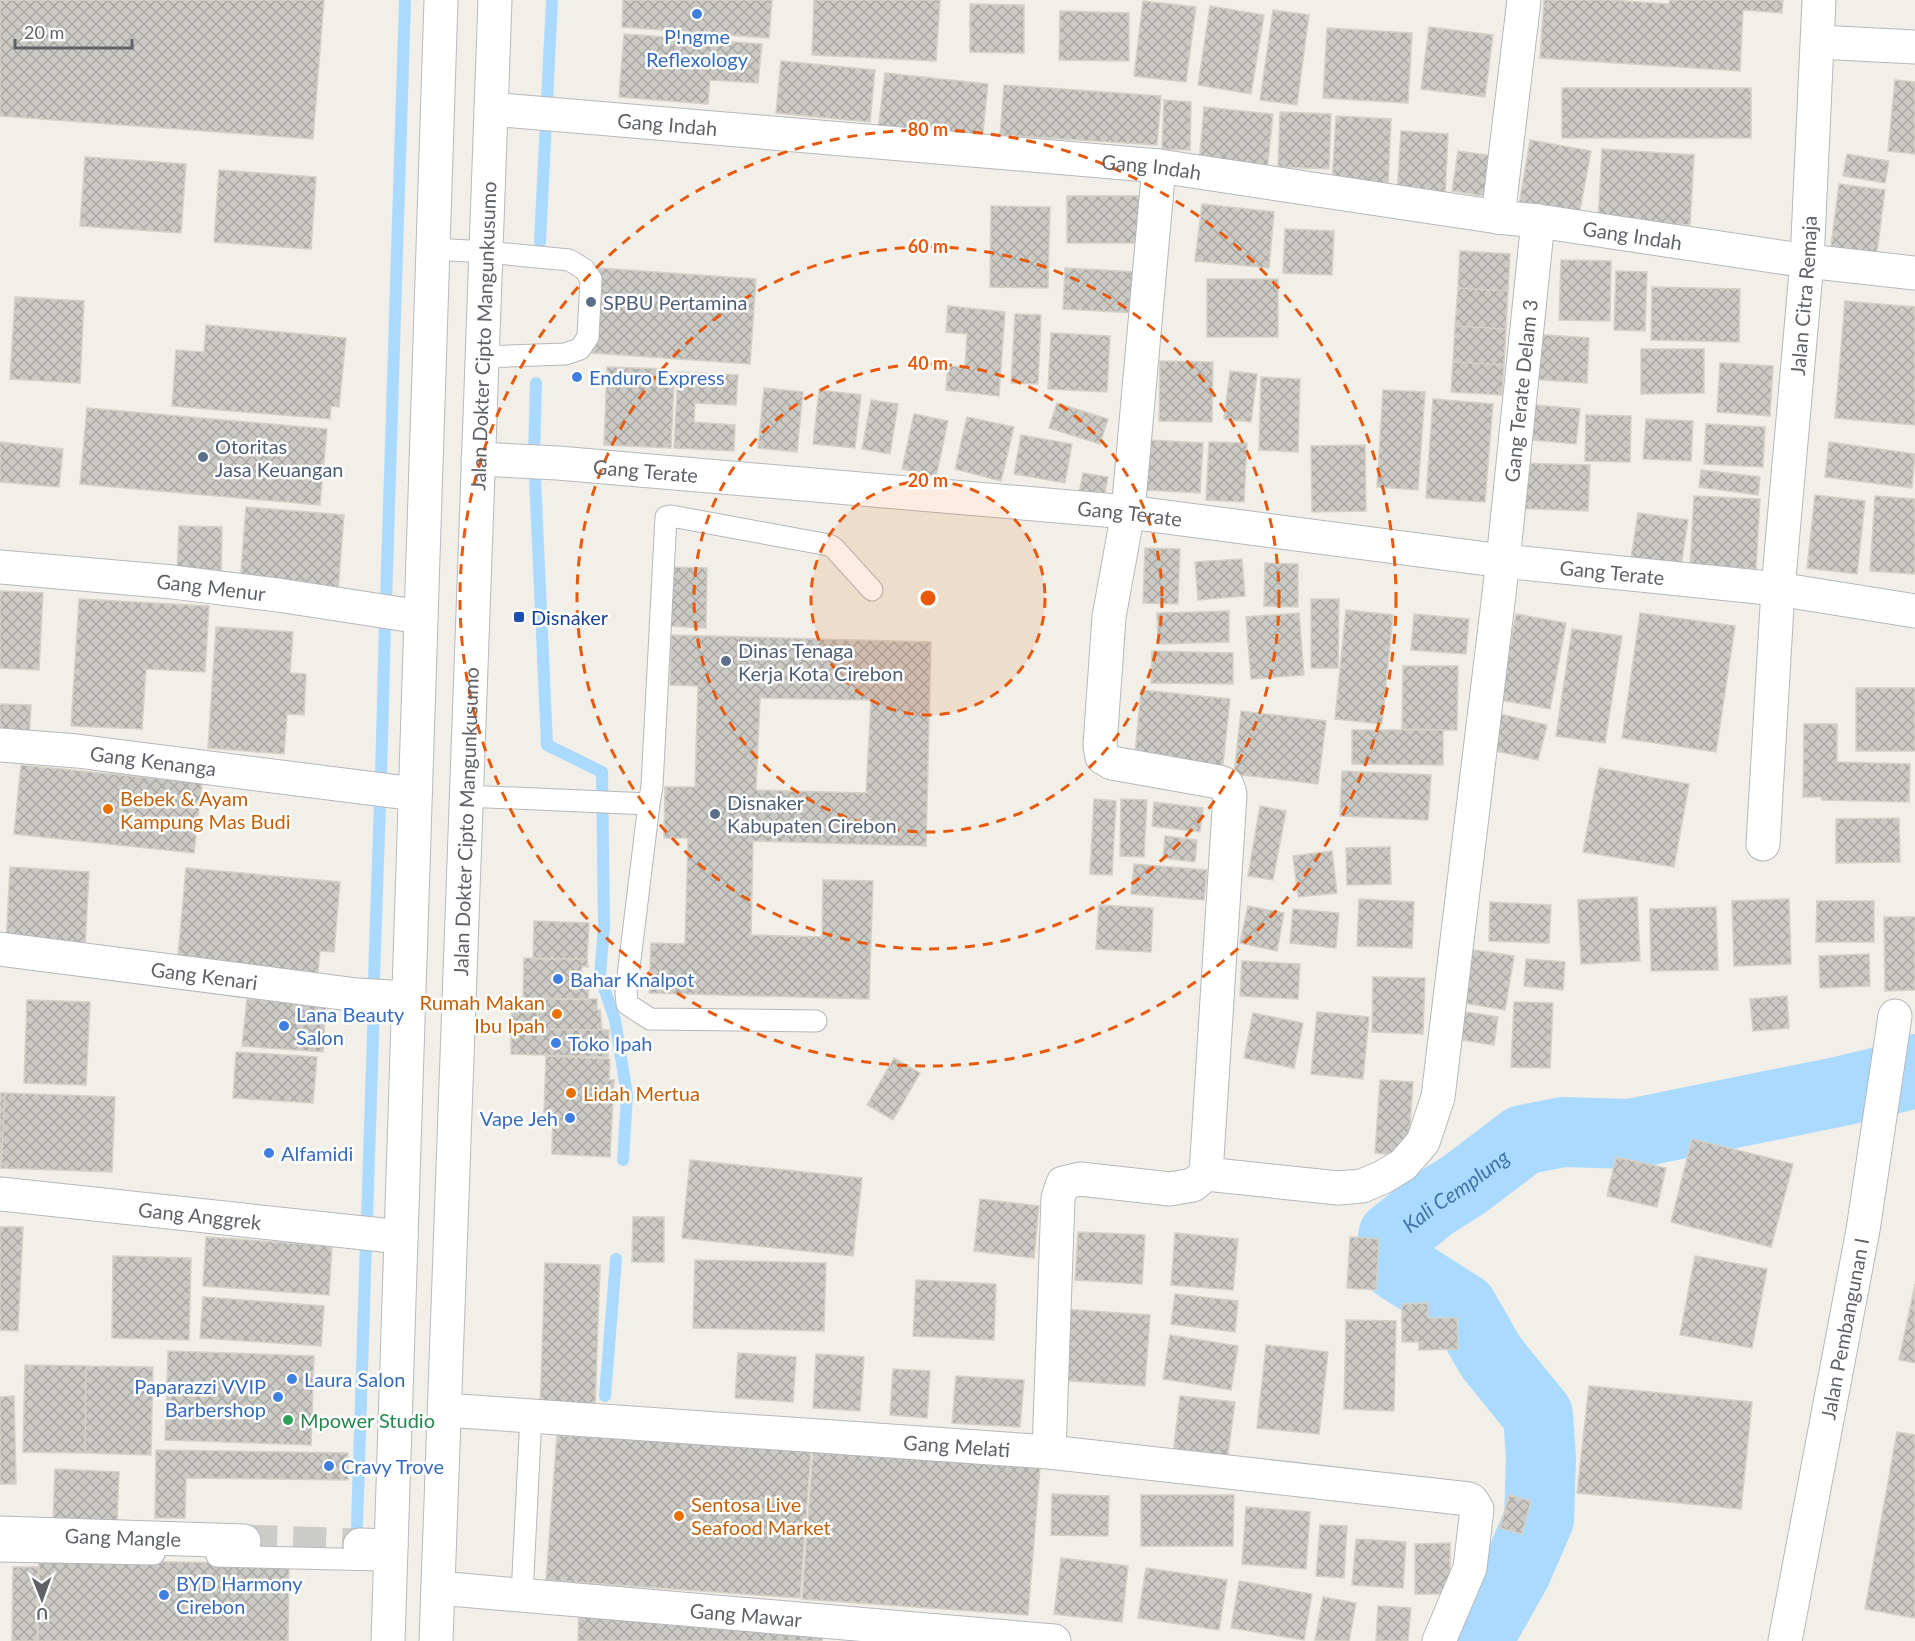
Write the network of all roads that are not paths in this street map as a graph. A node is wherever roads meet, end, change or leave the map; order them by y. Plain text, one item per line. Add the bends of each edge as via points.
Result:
1 (441, 0) edge
2 (495, 0) edge
3 (1524, 0) edge
4 (1819, 0) edge
5 (1818, 42) junction
6 (1915, 47) edge
7 (506, 110) junction
8 (1160, 166) junction
9 (1498, 217) junction
10 (1538, 221) junction
11 (433, 249) junction
12 (486, 252) junction
13 (1807, 261) junction
14 (1915, 273) edge
15 (482, 357) junction
16 (478, 459) junction
17 (1128, 512) junction
18 (1503, 561) junction
19 (0, 567) edge
20 (1778, 589) junction
21 (872, 590) dead end
22 (1915, 611) edge
23 (421, 617) junction
24 (0, 745) edge
25 (415, 794) junction
26 (466, 796) junction
27 (649, 804) junction
28 (1763, 844) dead end
29 (0, 949) edge
30 (408, 998) junction
31 (1895, 1016) dead end
32 (816, 1022) dead end
33 (1206, 1174) junction
34 (0, 1194) edge
35 (401, 1237) junction
36 (399, 1300) junction
37 (448, 1301) junction
38 (445, 1410) junction
39 (531, 1416) junction
40 (1049, 1452) junction
41 (0, 1533) edge
42 (244, 1541) tunnel mouth
43 (0, 1551) edge
44 (380, 1551) junction
45 (172, 1555) dead end
46 (214, 1556) dead end
47 (438, 1588) junction
48 (522, 1595) junction
49 (388, 1641) edge
50 (436, 1641) edge
51 (1054, 1641) edge
52 (1439, 1641) edge
53 (1785, 1641) edge

1 - 11 street
2 - 7 street, Jalan Dokter Cipto Mangunkusumo
3 - 9 street
4 - 5 street, Jalan Citra Remaja
5 - 6 street
5 - 13 street, Jalan Citra Remaja
7 - 8 street, Gang Indah
7 - 12 street, Jalan Dokter Cipto Mangunkusumo
8 - 9 street, Gang Indah
8 - 17 street
9 - 10 street, Gang Indah
10 - 13 street, Gang Indah
10 - 18 street, Gang Terate Delam 3
11 - 12 lane
11 - 23 street
12 - 15 street, Jalan Dokter Cipto Mangunkusumo
12 - 15 lane via 569,260 591,279 588,337 580,349 565,354
13 - 14 street, Gang Indah
13 - 20 street, Jalan Citra Remaja
15 - 16 street, Jalan Dokter Cipto Mangunkusumo
16 - 17 street, Gang Terate
16 - 26 street, Jalan Dokter Cipto Mangunkusumo
17 - 18 street, Gang Terate
17 - 33 street via 1109,617 1102,757 1112,763 1219,782 1227,785 1230,794
18 - 20 street, Gang Terate
18 - 33 street, Gang Terate Delam 3 via 1438,1097 1423,1142 1403,1165 1362,1186 1338,1188
19 - 23 street, Gang Menur via 173,582
20 - 22 street, Gang Terate
20 - 28 street, Jalan Citra Remaja
21 - 27 lane via 828,544 666,517
23 - 25 street
24 - 25 street, Gang Kenanga via 77,751
25 - 30 street
26 - 27 lane
26 - 37 street, Jalan Dokter Cipto Mangunkusumo
27 - 32 lane via 627,1004 650,1019
29 - 30 street, Gang Kenari
30 - 35 street
31 - 53 street, Jalan Pembangunan I via 1861,1242
33 - 40 street via 1193,1185 1170,1189 1080,1179 1063,1184 1058,1198
34 - 35 street, Gang Anggrek
35 - 36 street
36 - 37 street
36 - 44 street
37 - 38 street, Jalan Dokter Cipto Mangunkusumo
38 - 39 street, Gang Melati
38 - 47 street, Jalan Dokter Cipto Mangunkusumo
39 - 40 street, Gang Melati
39 - 48 lane
40 - 52 street, Gang Melati via 1469,1499 1477,1509 1471,1566
41 - 42 street, Gang Mangle
43 - 45 lane
44 - 46 lane
44 - 49 street
47 - 48 street, Gang Mawar
47 - 50 street, Jalan Dokter Cipto Mangunkusumo
48 - 51 street, Gang Mawar

